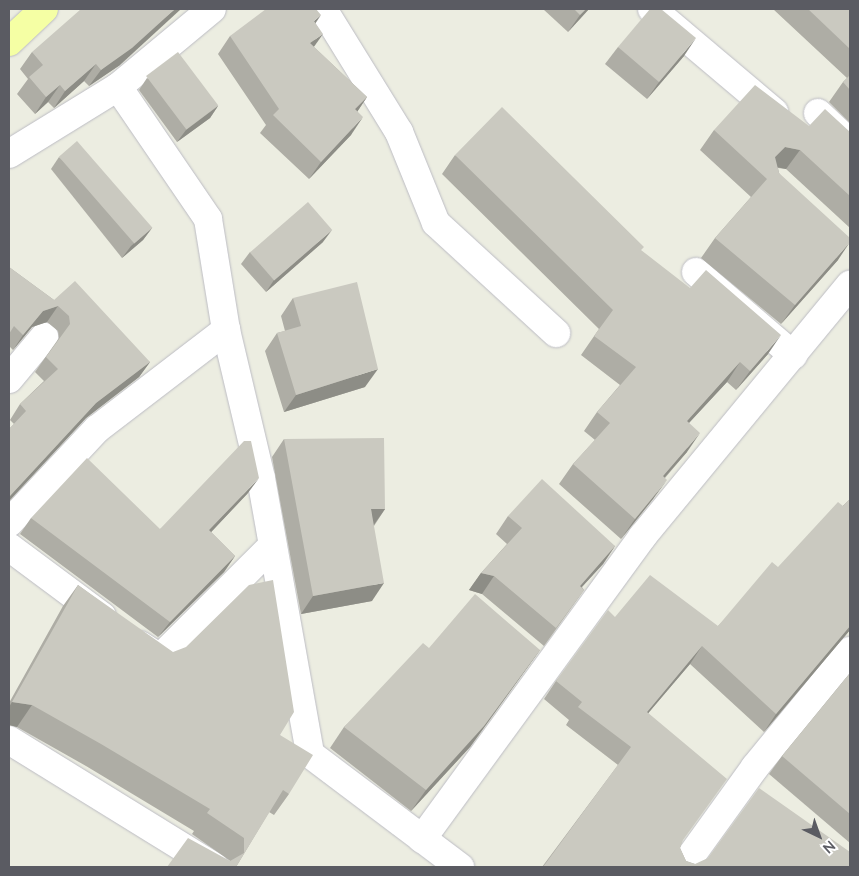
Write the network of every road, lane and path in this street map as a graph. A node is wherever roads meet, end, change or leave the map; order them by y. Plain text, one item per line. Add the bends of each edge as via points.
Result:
1 (44, 9) edge
2 (212, 9) edge
3 (323, 9) edge
4 (652, 9) edge
5 (9, 42) edge
6 (118, 87) junction
7 (774, 112) edge
8 (818, 113) edge
9 (850, 143) edge
10 (9, 154) edge
11 (696, 272) dead end
12 (850, 285) edge
13 (226, 330) junction
14 (556, 333) dead end
15 (44, 337) dead end
16 (793, 355) junction
17 (9, 378) edge
18 (9, 523) edge
19 (602, 542) edge
20 (272, 546) junction
21 (9, 547) edge
22 (624, 562) junction
23 (524, 650) edge
24 (850, 651) edge
25 (546, 668) junction
26 (9, 740) edge
27 (422, 839) junction
28 (215, 867) edge
29 (460, 867) edge
30 (683, 867) edge

1 - 5 main road
2 - 6 street
3 - 14 street via 399,132 436,223
4 - 7 street
6 - 10 street
6 - 13 street via 208,219
8 - 9 street
11 - 16 street
12 - 16 street
13 - 18 street via 97,429
13 - 20 street via 261,478
15 - 17 street
16 - 22 street
19 - 22 street
20 - 21 street via 160,658
20 - 27 street via 310,754
22 - 25 street
23 - 25 street
24 - 30 street via 755,767
25 - 27 street
26 - 28 street
27 - 29 street

